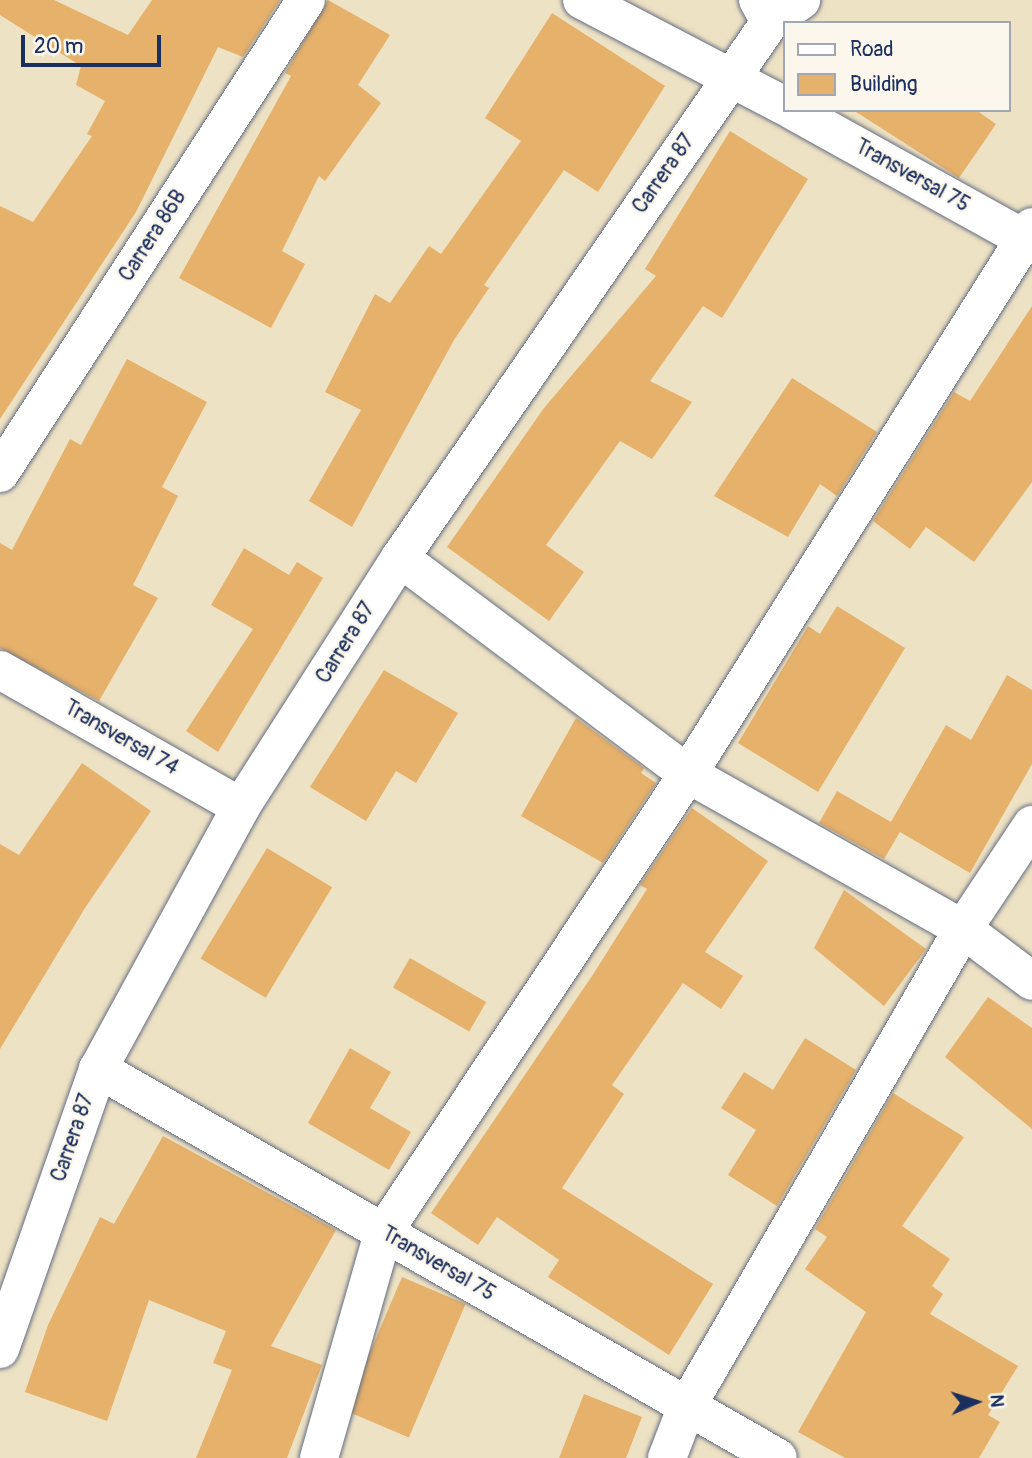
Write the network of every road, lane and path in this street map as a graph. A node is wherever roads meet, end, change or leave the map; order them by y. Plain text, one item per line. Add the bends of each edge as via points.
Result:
1 (306, 0) edge
2 (582, 0) edge
3 (801, 0) edge
4 (764, 11) edge
5 (731, 77) junction
6 (783, 105) edge
7 (796, 112) edge
8 (1029, 236) edge
9 (0, 473) edge
10 (400, 558) junction
11 (0, 670) edge
12 (688, 774) junction
13 (241, 807) junction
14 (1032, 825) edge
15 (963, 929) junction
16 (1032, 981) edge
17 (97, 1069) junction
18 (383, 1233) junction
19 (0, 1349) edge
20 (687, 1406) junction
21 (319, 1458) edge
22 (667, 1458) edge
23 (778, 1458) edge

1 - 9 street, Carrera 86B
2 - 5 street
3 - 4 street, Carrera 87
4 - 5 street, Carrera 87
5 - 6 street
5 - 10 street, Carrera 87
7 - 8 street, Transversal 75
8 - 12 street
10 - 12 street
10 - 13 street, Carrera 87
11 - 13 street, Transversal 74
12 - 15 street
12 - 18 street
13 - 17 street, Carrera 87
14 - 15 street
15 - 16 street
15 - 20 street
17 - 18 street, Transversal 75
17 - 19 street, Carrera 87
18 - 20 street, Transversal 75
18 - 21 street
20 - 22 street
20 - 23 street, Transversal 75

